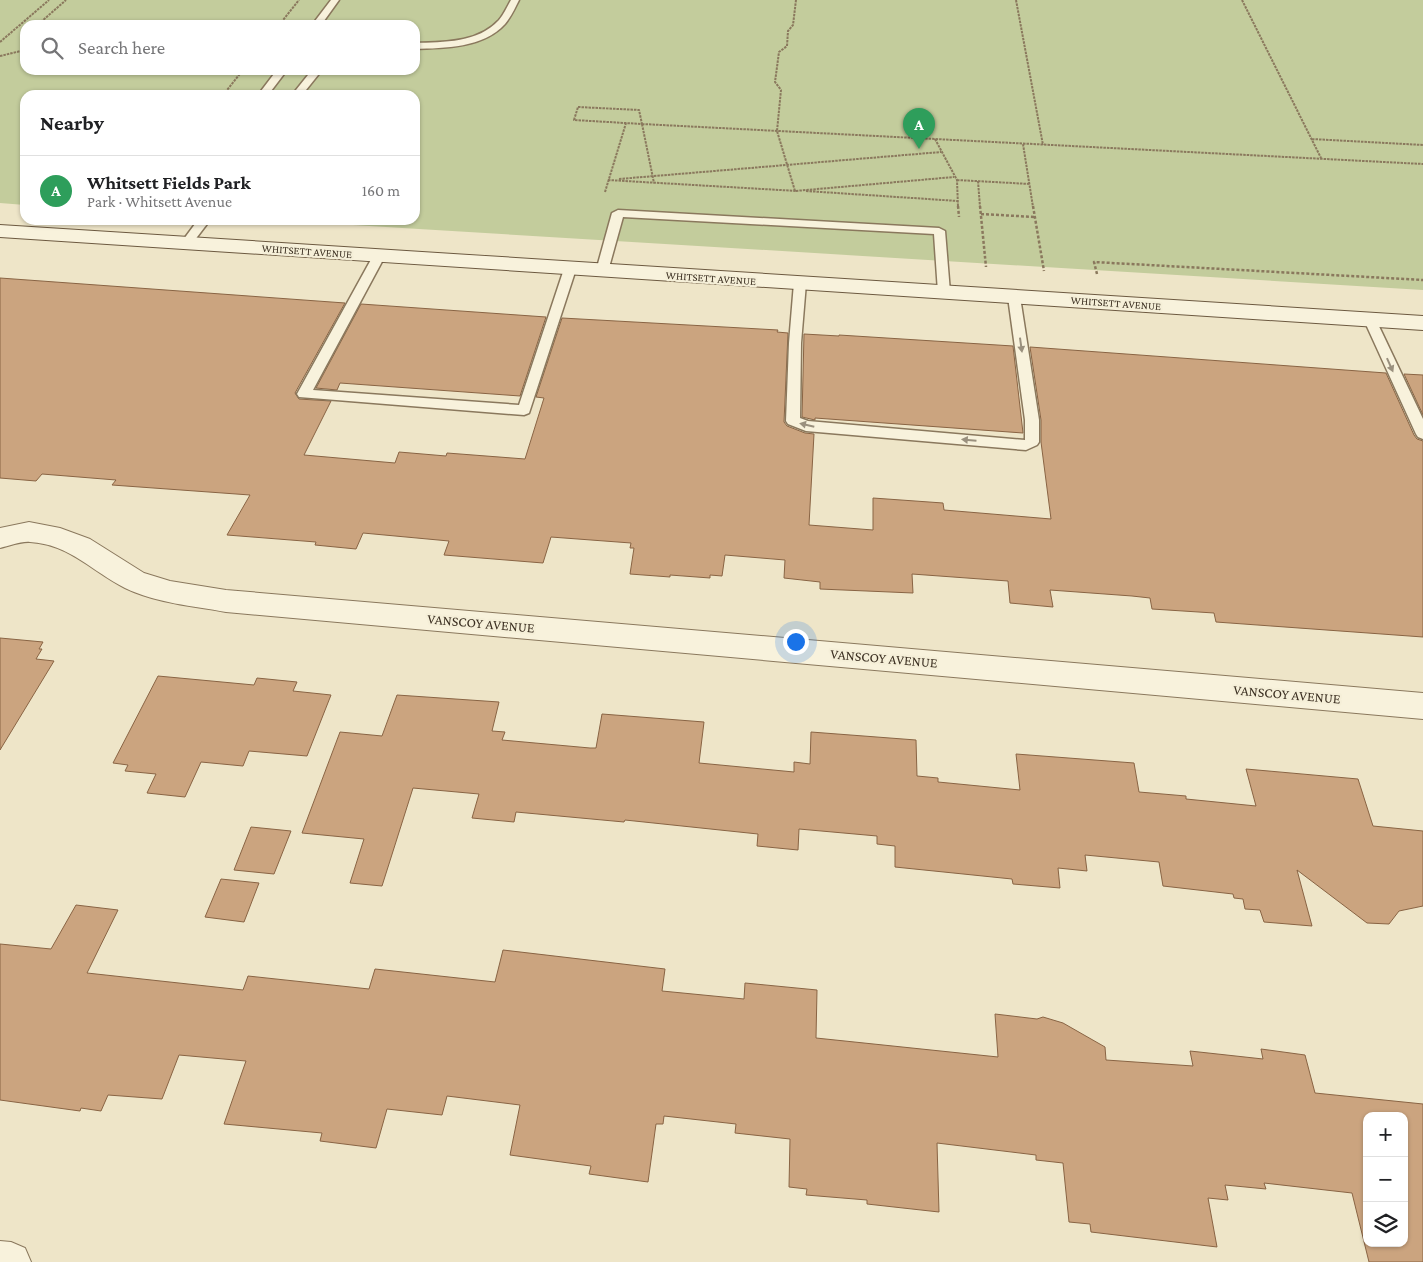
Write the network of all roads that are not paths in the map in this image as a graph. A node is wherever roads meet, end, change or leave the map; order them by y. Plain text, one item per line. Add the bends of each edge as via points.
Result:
1 (335, 0) edge
2 (515, 0) edge
3 (320, 20) edge
4 (420, 46) edge
5 (278, 75) edge
6 (314, 75) edge
7 (267, 90) edge
8 (300, 90) edge
9 (200, 225) edge
10 (0, 231) edge
11 (187, 243) junction
12 (379, 256) junction
13 (570, 269) junction
14 (602, 271) junction
15 (800, 283) junction
16 (944, 292) junction
17 (1014, 297) junction
18 (1370, 320) junction
19 (1423, 323) edge
20 (1423, 434) edge
21 (0, 538) edge
22 (1423, 706) edge
23 (0, 1260) edge
24 (11, 1262) edge

1 - 3 lane
2 - 4 lane via 501,23 486,34 462,42
5 - 7 lane
6 - 8 lane
9 - 11 lane
10 - 11 main road, WHITSETT AVENUE
11 - 12 main road, WHITSETT AVENUE
12 - 13 main road, WHITSETT AVENUE
12 - 13 lane via 304,394 524,410
13 - 14 main road, WHITSETT AVENUE
14 - 15 main road, WHITSETT AVENUE
14 - 16 lane via 618,213 939,231
15 - 16 main road, WHITSETT AVENUE
17 -> 15 lane via 1032,420 1032,442 1026,446 806,426 793,421
16 - 17 main road, WHITSETT AVENUE
17 - 18 main road, WHITSETT AVENUE
18 - 19 main road, WHITSETT AVENUE
18 -> 20 lane
21 - 22 main road, VANSCOY AVENUE via 29,532 60,538 81,546 135,581 170,592 226,601
23 - 24 main road

